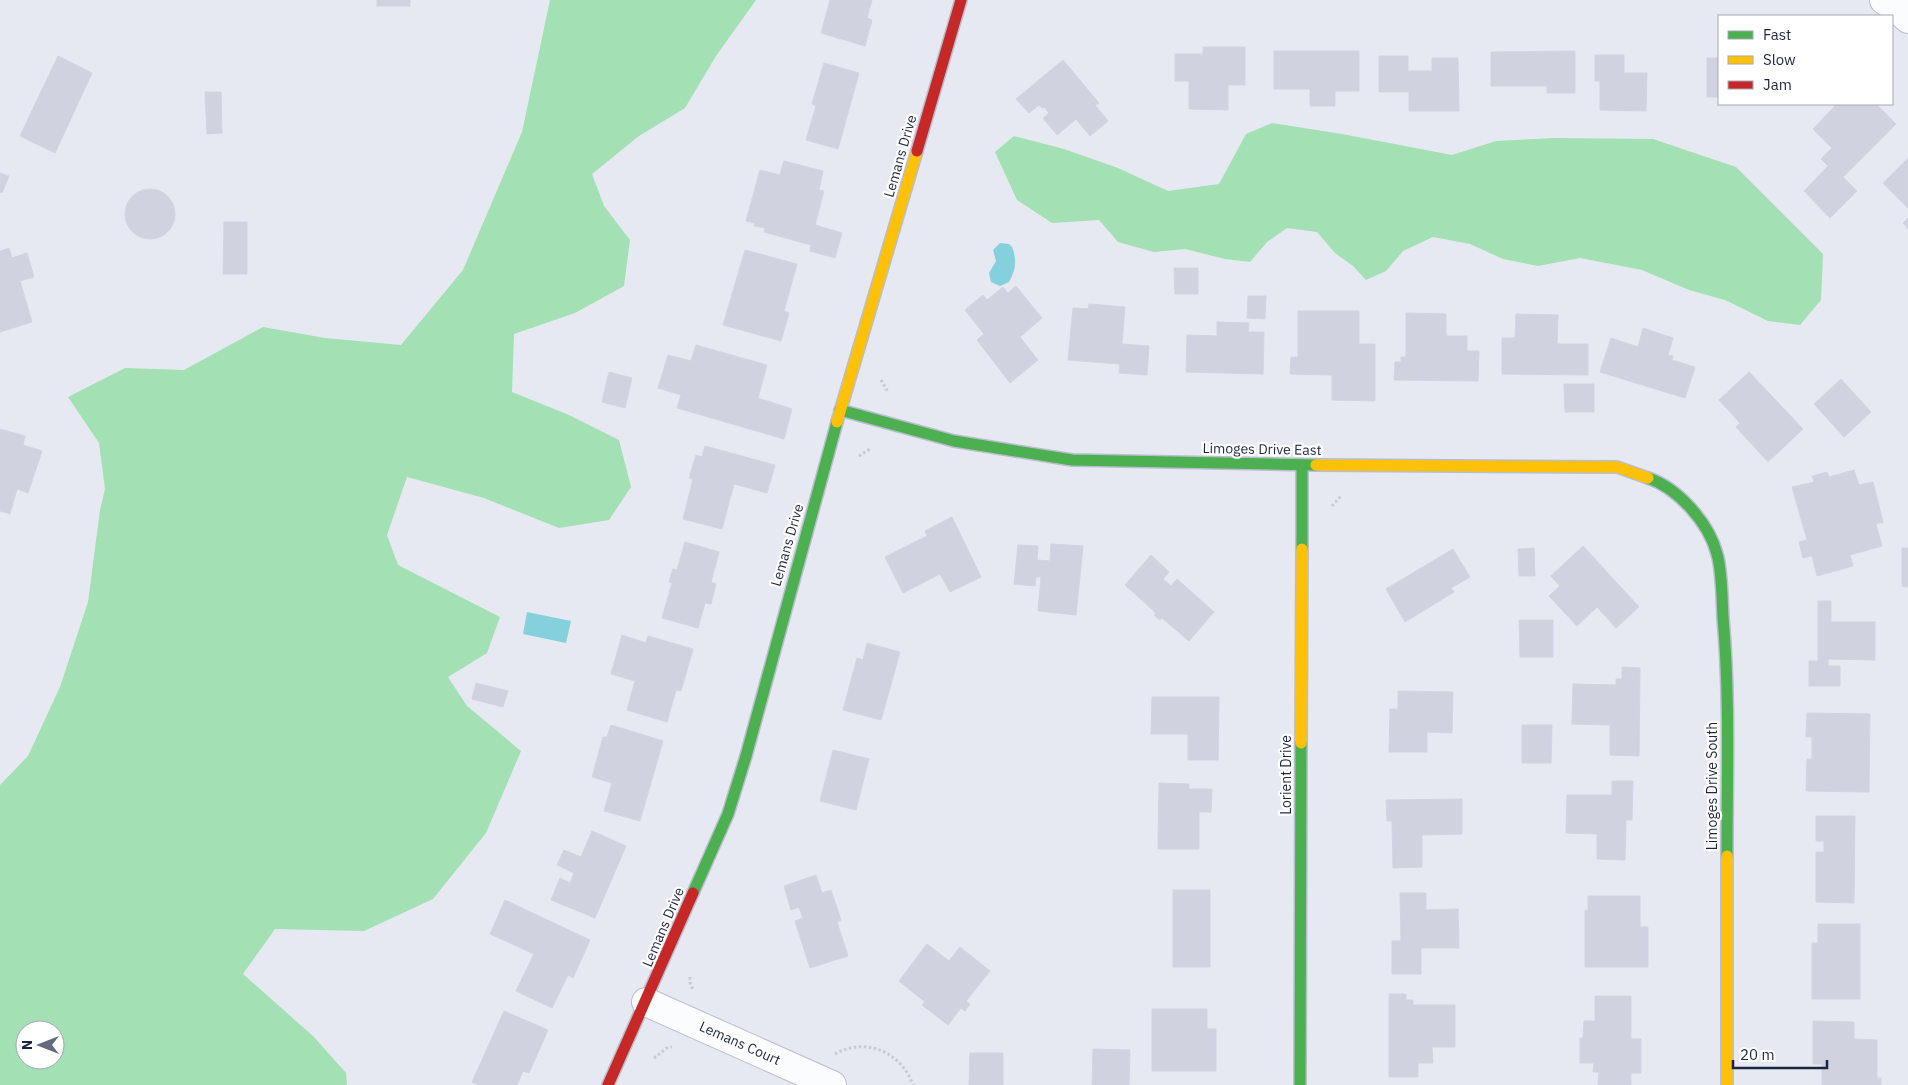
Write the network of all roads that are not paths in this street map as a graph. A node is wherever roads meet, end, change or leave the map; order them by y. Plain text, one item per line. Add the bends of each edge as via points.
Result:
1 (961, 0) edge
2 (1884, 0) edge
3 (1908, 19) edge
4 (840, 410) junction
5 (1302, 465) junction
6 (1680, 498) joint
7 (646, 1002) junction
8 (608, 1085) edge
9 (832, 1085) edge
10 (1300, 1085) edge
11 (1727, 1085) edge

1 - 4 street, Lemans Drive
2 - 3 street
4 - 5 street, Limoges Drive East via 954,441 1072,460
4 - 7 street, Lemans Drive via 728,814
5 - 6 street, Limoges Drive East via 1617,467 1652,479
5 - 10 street, Lorient Drive
6 - 11 street, Limoges Drive South via 1695,513 1711,537 1718,555 1727,666
7 - 8 street, Lemans Drive
7 - 9 street, Lemans Court

